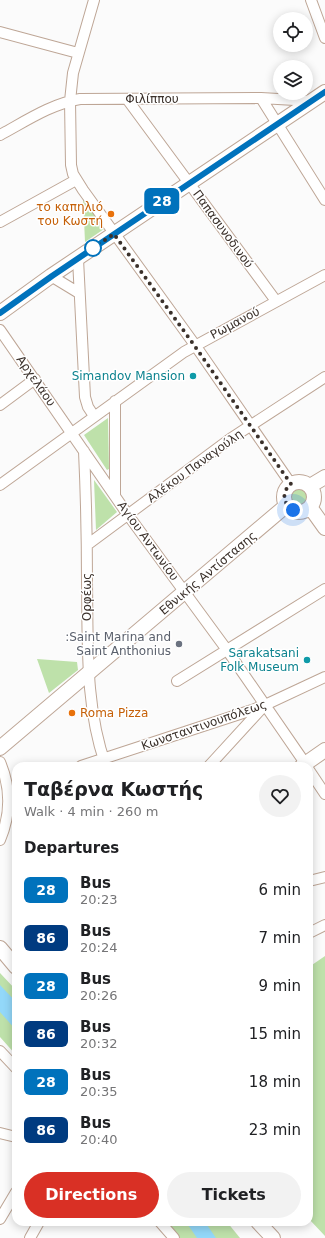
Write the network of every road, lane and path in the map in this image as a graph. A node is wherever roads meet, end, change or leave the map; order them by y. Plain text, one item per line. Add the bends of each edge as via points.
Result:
1 (94, 0) edge
2 (311, 0) edge
3 (0, 32) edge
4 (325, 38) edge
5 (78, 54) junction
6 (325, 92) edge
7 (261, 98) junction
8 (127, 99) junction
9 (312, 101) junction
10 (70, 102) junction
11 (277, 124) junction
12 (0, 135) edge
13 (76, 180) junction
14 (189, 183) junction
15 (321, 186) edge
16 (325, 200) edge
17 (0, 222) edge
18 (114, 234) junction
19 (78, 258) junction
20 (325, 275) edge
21 (52, 276) junction
22 (79, 293) junction
23 (276, 301) junction
24 (0, 313) edge
25 (0, 330) edge
26 (194, 345) junction
27 (325, 377) edge
28 (35, 379) junction
29 (115, 401) junction
30 (0, 405) edge
31 (94, 416) junction
32 (250, 425) junction
33 (72, 433) junction
34 (84, 451) junction
35 (325, 477) edge
36 (291, 484) junction
37 (0, 485) edge
38 (310, 486) junction
39 (115, 496) junction
40 (287, 505) junction
41 (310, 507) junction
42 (128, 515) junction
43 (325, 528) edge
44 (87, 545) junction
45 (325, 589) edge
46 (185, 592) junction
47 (227, 650) junction
48 (90, 674) junction
49 (325, 677) edge
50 (177, 681) dead end
51 (265, 706) junction
52 (233, 716) junction
53 (243, 729) junction
54 (0, 748) edge
55 (325, 750) edge
56 (0, 762) edge
57 (105, 762) edge
58 (214, 762) edge
59 (303, 762) edge
60 (311, 762) edge
61 (313, 776) edge
62 (12, 787) edge
63 (325, 794) edge
64 (0, 840) edge
65 (325, 877) edge
66 (313, 880) edge
67 (325, 925) edge
68 (313, 931) edge
69 (0, 948) edge
70 (12, 962) edge
71 (0, 1051) edge
72 (12, 1064) edge
73 (0, 1133) edge
74 (12, 1136) edge
75 (12, 1199) edge
76 (0, 1219) edge
77 (37, 1226) edge
78 (164, 1226) edge
79 (262, 1226) edge
80 (32, 1237) edge
81 (174, 1238) edge
82 (273, 1238) edge

1 - 5 street
2 - 4 street
3 - 5 street
5 - 10 street
6 - 9 main road
7 - 8 street, Φιλίππου
7 - 9 street, Φιλίππου
7 - 11 street
8 - 10 street, Φιλίππου via 85,99
8 - 14 street, Παπασυνοδινού
9 - 11 main road
10 - 12 street, Φιλίππου via 49,109
10 - 13 street via 71,165
11 - 14 main road
11 - 15 street
13 - 17 street
13 - 18 street
14 - 18 main road
14 - 23 street, Παπασυνοδινού
15 - 16 street
18 - 19 main road
18 - 26 street
19 - 21 main road
19 - 22 street
20 - 23 street, Ρωμανού
21 - 22 street
21 - 24 main road
22 - 31 street via 85,397
23 - 26 street, Ρωμανού
25 - 28 street, Αρχελάου
26 - 29 street, Ρωμανού
26 - 32 street
27 - 32 street, Αλέκου Παναγούλη
28 - 30 street
28 - 33 street, Αρχελάου
29 - 31 street, Ρωμανού
29 - 39 street
31 - 33 street, Ρωμανού
32 - 36 street
32 - 42 street, Αλέκου Παναγούλη
33 - 34 street, Αγίου Αντωνίου
33 - 37 street, Ρωμανού
34 - 39 street, Αγίου Αντωνίου
34 - 44 street, Ορφέως
35 - 38 main road
36 - 38 main road via 299,482
36 - 40 main road via 284,494
38 - 41 main road via 314,498
39 - 42 street, Αγίου Αντωνίου
40 - 41 main road via 298,512
40 - 46 main road, Εθνικής Αντίστασης
41 - 43 main road
42 - 44 street, Αλέκου Παναγούλη
42 - 46 street, Αγίου Αντωνίου
44 - 48 street, Ορφέως
45 - 47 street
46 - 47 street, Αγίου Αντωνίου
46 - 48 main road, Εθνικής Αντίστασης
47 - 50 street
47 - 51 street, Αγίου Αντωνίου
48 - 54 main road, Εθνικής Αντίστασης
48 - 57 street, Ορφέως via 94,718
49 - 51 street, Κωνσταντινουπόλεως
51 - 52 street, Κωνσταντινουπόλεως
51 - 53 street
51 - 59 street, Αγίου Αντωνίου
52 - 53 street
52 - 57 street, Κωνσταντινουπόλεως
53 - 58 street
55 - 60 main road
56 - 62 street
61 - 63 street, Αγίου Αντωνίου
62 - 64 street
65 - 66 street
67 - 68 street
69 - 70 main road
71 - 72 street
73 - 74 street
75 - 76 street
77 - 80 street
78 - 81 street
79 - 82 main road

